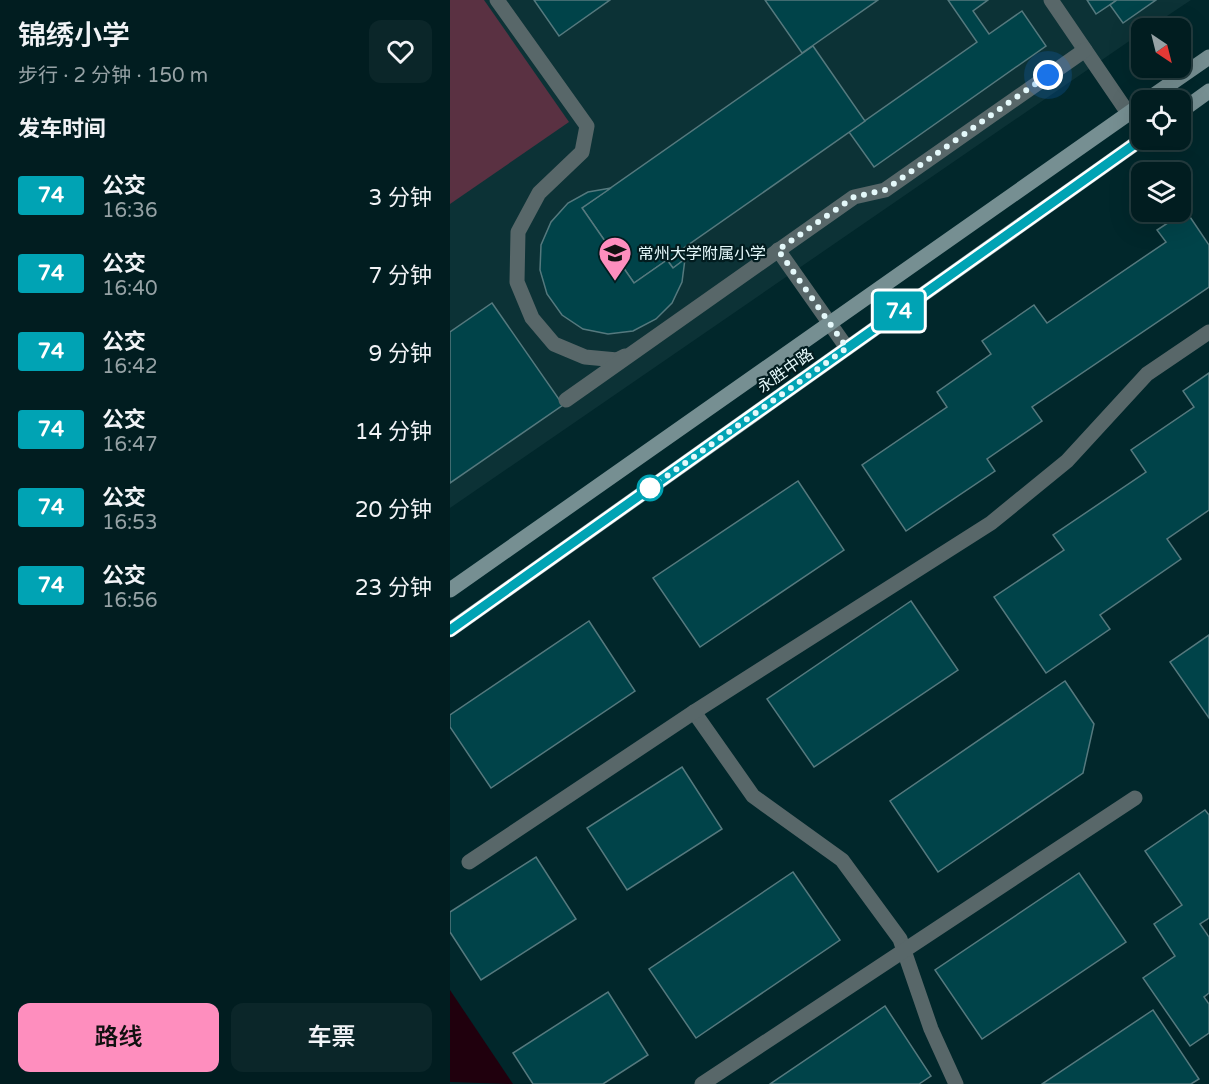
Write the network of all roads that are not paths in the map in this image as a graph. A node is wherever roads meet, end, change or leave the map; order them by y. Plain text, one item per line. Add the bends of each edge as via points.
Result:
1 (497, 0) edge
2 (1051, 0) edge
3 (1085, 50) junction
4 (1209, 57) edge
5 (1161, 90) edge
6 (1209, 91) edge
7 (1191, 104) edge
8 (1131, 111) edge
9 (1128, 113) junction
10 (1131, 147) edge
11 (778, 250) junction
12 (829, 323) junction
13 (1209, 332) edge
14 (847, 348) junction
15 (635, 351) junction
16 (566, 400) dead end
17 (450, 590) edge
18 (450, 630) edge
19 (694, 712) junction
20 (1135, 798) dead end
21 (469, 862) dead end
22 (903, 951) junction
23 (702, 1084) edge
24 (956, 1084) edge

1 - 15 lane via 587,126 582,152 539,193 518,232 517,282 532,318 554,344 585,357 618,360
2 - 3 lane
3 - 9 lane
3 - 11 lane via 885,190 854,197
4 - 5 street
6 - 7 street
8 - 9 street, 永胜中路
9 - 12 street, 永胜中路
10 - 14 street, 永胜中路
11 - 12 lane
11 - 15 lane
12 - 14 lane
12 - 17 street, 永胜中路
13 - 19 lane via 1147,374 1067,461 992,523
14 - 18 street, 永胜中路
15 - 16 lane
19 - 21 lane
19 - 22 lane via 753,796 842,860 900,939
20 - 22 lane
22 - 23 lane
22 - 24 lane

